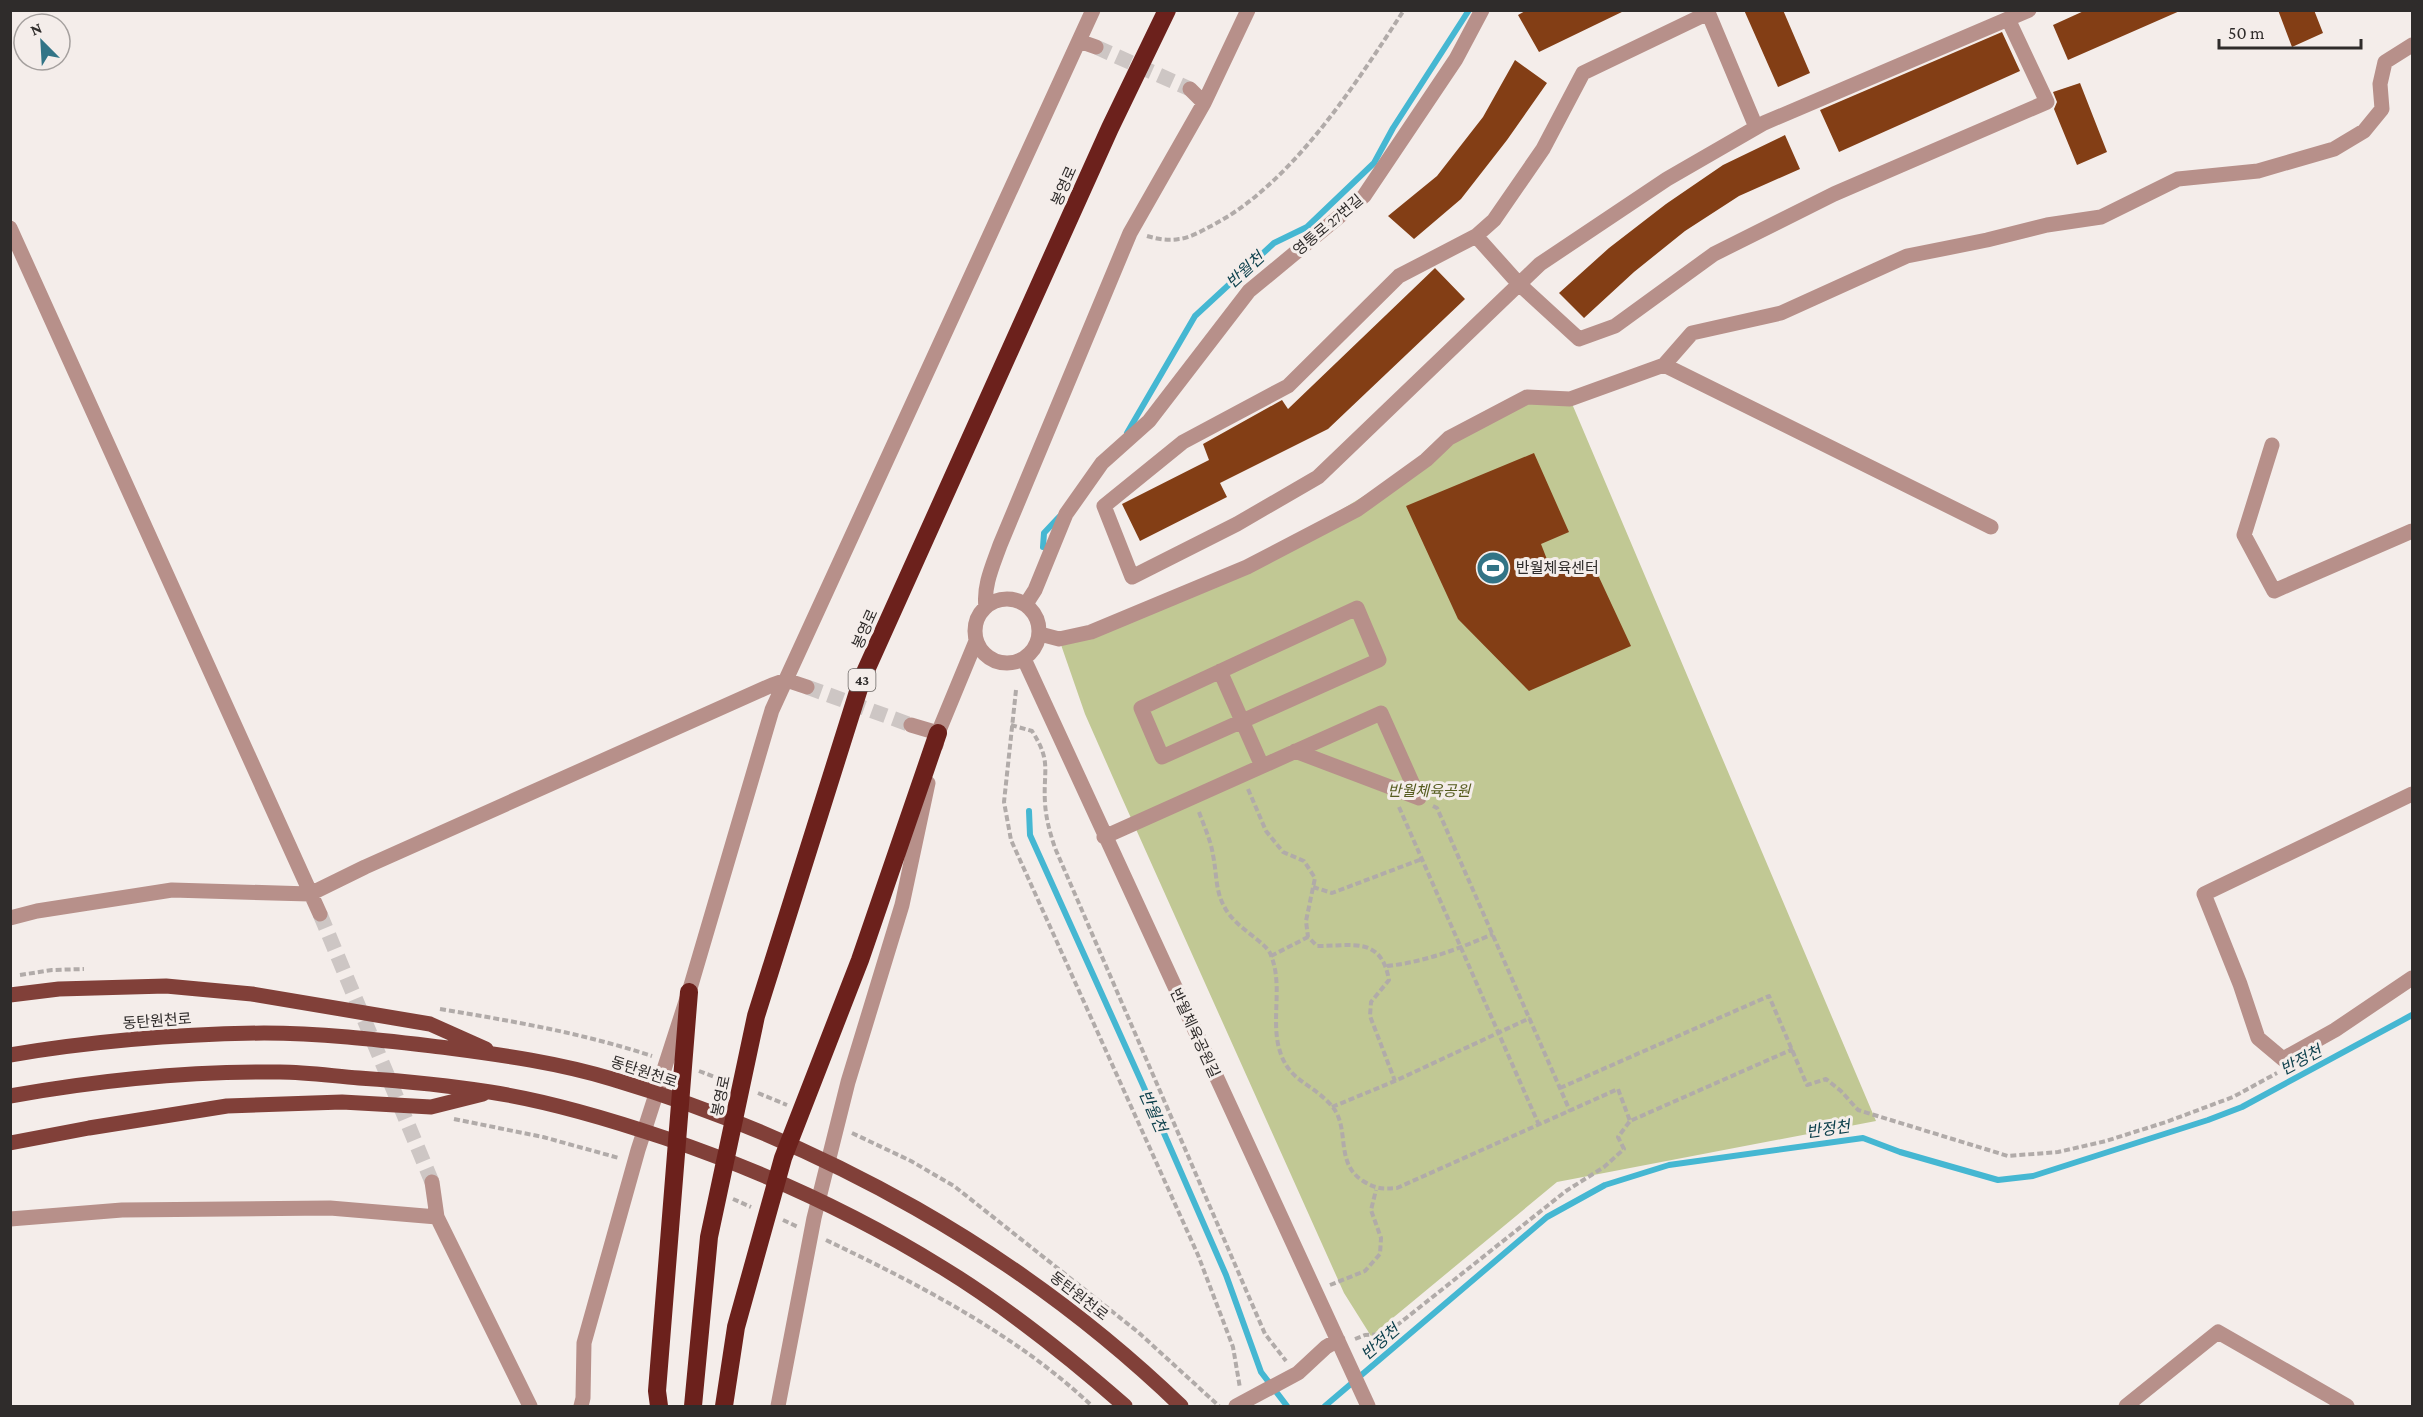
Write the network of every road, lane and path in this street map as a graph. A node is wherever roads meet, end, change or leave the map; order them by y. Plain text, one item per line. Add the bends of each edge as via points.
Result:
1 (1093, 10) edge
2 (1167, 10) edge
3 (1248, 10) edge
4 (1404, 10) edge
5 (1482, 10) edge
6 (2029, 10) edge
7 (1707, 12) edge
8 (2008, 19) junction
9 (1079, 41) junction
10 (2412, 45) edge
11 (1096, 46) tunnel mouth
12 (1190, 89) tunnel mouth
13 (1204, 103) junction
14 (1756, 127) junction
15 (10, 228) edge
16 (1130, 233) junction
17 (1476, 236) junction
18 (1519, 284) junction
19 (1665, 365) junction
20 (2272, 445) dead end
21 (1991, 527) dead end
22 (2412, 531) edge
23 (1026, 604) junction
24 (986, 607) junction
25 (1040, 634) junction
26 (976, 640) junction
27 (1024, 659) junction
28 (1220, 671) junction
29 (786, 680) junction
30 (807, 687) tunnel mouth
31 (1016, 690) dead end
32 (1242, 722) junction
33 (911, 725) tunnel mouth
34 (1011, 725) junction
35 (938, 733) junction
36 (1295, 751) junction
37 (1262, 766) junction
38 (1241, 775) junction
39 (1390, 787) junction
40 (2412, 794) edge
41 (1194, 797) junction
42 (1419, 798) junction
43 (1104, 837) junction
44 (1422, 859) junction
45 (1313, 887) junction
46 (310, 894) junction
47 (320, 914) tunnel mouth
48 (10, 918) edge
49 (1493, 934) junction
50 (1308, 937) junction
51 (1461, 948) junction
52 (1271, 956) junction
53 (1387, 966) junction
54 (2412, 978) edge
55 (688, 992) junction
56 (10, 995) edge
57 (1530, 1018) junction
58 (1498, 1033) junction
59 (1793, 1049) junction
60 (10, 1055) edge
61 (499, 1055) junction
62 (2283, 1059) junction
63 (1395, 1081) junction
64 (1560, 1088) junction
65 (493, 1092) junction
66 (10, 1095) edge
67 (1332, 1107) junction
68 (1570, 1111) junction
69 (450, 1118) dead end
70 (1630, 1121) junction
71 (1539, 1125) junction
72 (543, 1137) dead end
73 (10, 1143) edge
74 (911, 1161) dead end
75 (432, 1182) tunnel mouth
76 (1376, 1190) junction
77 (437, 1217) junction
78 (10, 1219) edge
79 (877, 1265) dead end
80 (1315, 1291) junction
81 (1341, 1345) junction
82 (1294, 1375) junction
83 (658, 1399) edge
84 (694, 1401) edge
85 (1243, 1403) edge
86 (1366, 1403) edge
87 (585, 1404) edge
88 (724, 1406) edge
89 (777, 1406) edge
90 (530, 1407) edge
91 (1092, 1407) edge
92 (1125, 1407) edge
93 (1181, 1407) edge
94 (1219, 1407) edge
95 (2127, 1407) edge
96 (2347, 1407) edge

1 - 9 street
2 - 84 highway, 봉영로 / 43 via 862,679 756,1016 709,1237
3 - 13 street
4 - 16 path via 1324,124 1290,163 1230,217 1180,239
5 - 23 street, 영통로 27번길 via 1456,59 1365,196 1249,291 1149,421 1102,463 1066,514
6 - 8 street
7 - 14 street
7 - 17 street via 1583,73 1544,149 1494,220
8 - 14 street
8 - 18 street via 2047,102 1834,194 1714,254 1615,326 1579,339
9 - 11 street
9 - 29 street
10 - 19 street via 2385,62 2380,84 2382,109 2364,131 2334,149 2258,171 2178,179 2101,217 1907,256 1781,313 1692,333
12 - 13 street
13 - 16 street
14 - 18 street via 1667,179 1540,264
15 - 46 street
16 - 24 street via 1000,545 987,582
17 - 18 street
17 - 18 street via 1399,276 1288,386 1183,442 1104,506 1132,577 1237,524 1318,477
19 - 21 street
19 - 25 street via 1570,399 1527,397 1449,438 1426,460 1358,509 1247,567 1090,632 1059,639
20 - 22 street via 2244,535 2274,591
23 - 24 street via 1009,598
23 - 25 street via 1037,617
24 - 26 street via 977,618
25 - 27 street via 1035,649
26 - 27 street via 983,653 995,661 1010,664
26 - 35 street
27 - 43 street, 반월체육공원길
28 - 32 street
28 - 32 street via 1141,708 1162,757
28 - 32 street via 1357,608 1379,660
29 - 30 street
29 - 46 street
29 - 55 street via 771,710
31 - 34 path
32 - 37 street
33 - 35 street
34 - 82 path via 1032,731 1039,742 1047,764 1047,826 1055,848 1265,1334
34 - 85 path via 1004,802 1011,840 1198,1255 1233,1347
35 - 88 highway via 860,960 783,1158 736,1327
35 - 89 street via 902,905 848,1082 814,1218
36 - 37 street
36 - 39 street
36 - 42 street via 1381,713
37 - 38 street
38 - 41 street
38 - 45 path via 1266,831 1283,852 1304,861 1315,878
39 - 42 street
39 - 44 path
40 - 62 street via 2204,894 2258,1038
41 - 43 street
41 - 52 path via 1225,908 1236,924 1269,950
42 - 49 path via 1437,808
43 - 80 street, 반월체육공원길
44 - 45 path via 1332,893
44 - 51 path
45 - 50 path via 1306,921
46 - 47 street
46 - 48 street via 172,890
49 - 51 path
49 - 57 path
50 - 52 path
50 - 53 path via 1317,946 1363,946 1375,950
51 - 53 path via 1413,964
51 - 58 path
52 - 67 path via 1276,975 1278,1043 1288,1069
53 - 63 path via 1389,980 1371,1002 1370,1016
54 - 62 street via 2335,1030
55 - 83 highway
55 - 87 street via 638,1150 584,1343
56 - 61 main road via 59,989 166,986 252,994 430,1024
57 - 58 path
57 - 64 path
58 - 63 path
58 - 71 path
59 - 62 path via 1807,1085 1826,1079 1858,1110 2008,1156 2058,1152 2166,1122 2233,1098 2286,1068
59 - 64 path via 1769,996
59 - 70 path
60 - 61 main road, 동탄원천로 via 151,1038 267,1033 391,1041
61 - 93 main road, 동탄원천로 via 610,1078 842,1167 969,1239 1032,1281 1103,1337
63 - 67 path
64 - 68 path
65 - 66 main road via 281,1072 165,1076
65 - 73 main road via 431,1107 342,1102 227,1106
65 - 92 main road via 622,1123 704,1151 797,1190 945,1269 1074,1361
67 - 76 path via 1340,1120 1346,1161 1357,1177
68 - 70 path via 1618,1089
68 - 71 path
69 - 72 path
70 - 81 path via 1618,1137 1624,1149 1604,1167 1566,1191 1386,1334 1365,1335
71 - 76 path via 1397,1188
74 - 94 path via 954,1186 1010,1229 1138,1332
75 - 77 street
76 - 80 path via 1371,1210 1381,1238 1380,1254 1365,1271
77 - 78 street via 318,1208 122,1210
77 - 90 street
79 - 91 path via 1009,1341
80 - 81 street, 반월체육공원길
81 - 82 street via 1326,1347
81 - 86 street, 반월체육공원길
82 - 85 street
95 - 96 street via 2218,1332

